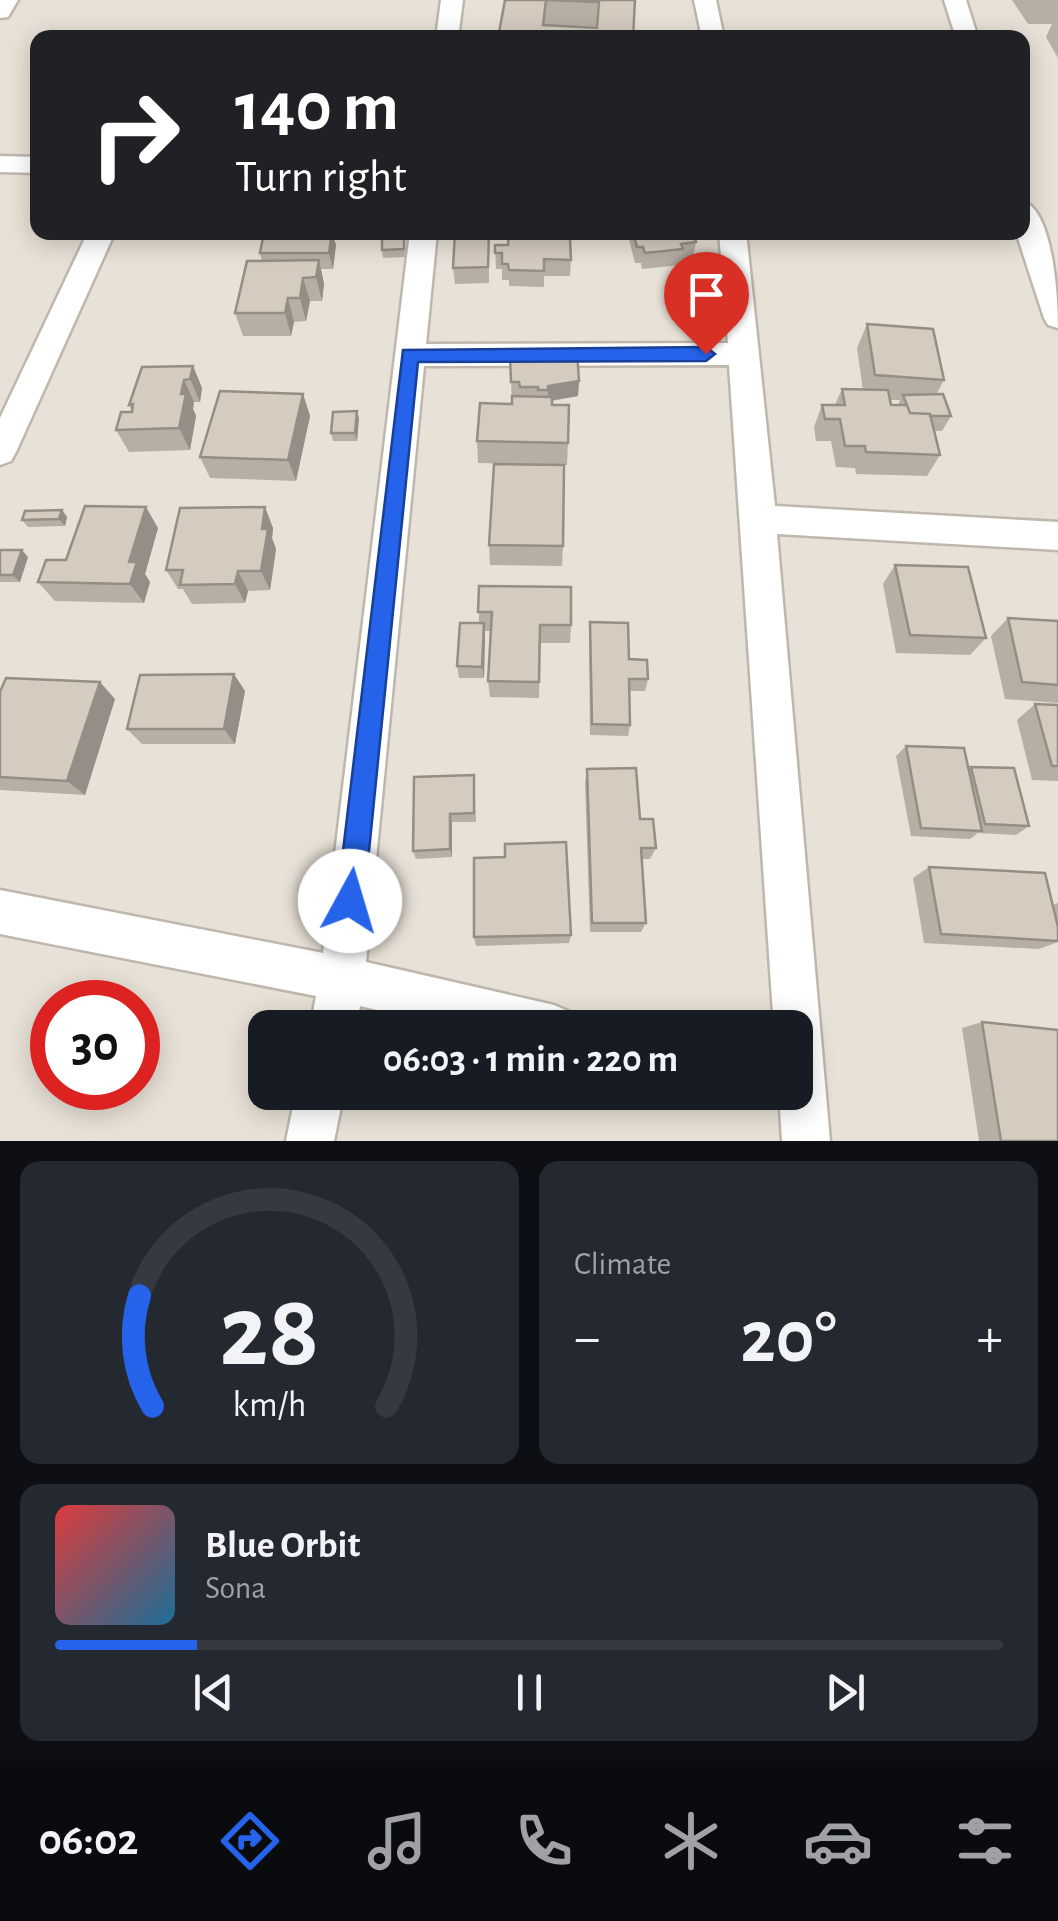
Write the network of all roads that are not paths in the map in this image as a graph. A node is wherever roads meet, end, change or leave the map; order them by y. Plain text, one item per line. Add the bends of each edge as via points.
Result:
1 (7, 0) edge
2 (452, 0) edge
3 (705, 0) edge
4 (955, 0) edge
5 (0, 12) edge
6 (448, 30) edge
7 (711, 30) edge
8 (964, 30) edge
9 (0, 164) edge
10 (30, 165) edge
11 (1030, 233) edge
12 (98, 240) edge
13 (423, 240) edge
14 (733, 240) edge
15 (1058, 318) edge
16 (743, 354) junction
17 (410, 355) junction
18 (0, 452) edge
19 (759, 519) junction
20 (1058, 536) edge
21 (0, 912) edge
22 (342, 979) junction
23 (336, 1010) edge
24 (476, 1010) edge
25 (793, 1010) edge
26 (316, 1110) edge
27 (802, 1110) edge
28 (310, 1141) edge
29 (806, 1141) edge

1 - 5 street
2 - 6 street
3 - 7 street
4 - 8 street
9 - 10 street
11 - 15 street
12 - 18 street
13 - 17 street
14 - 16 street
16 - 17 street
16 - 19 street
17 - 22 street
19 - 20 street
19 - 25 street
21 - 22 street
22 - 23 street
22 - 24 street
26 - 28 street
27 - 29 street

